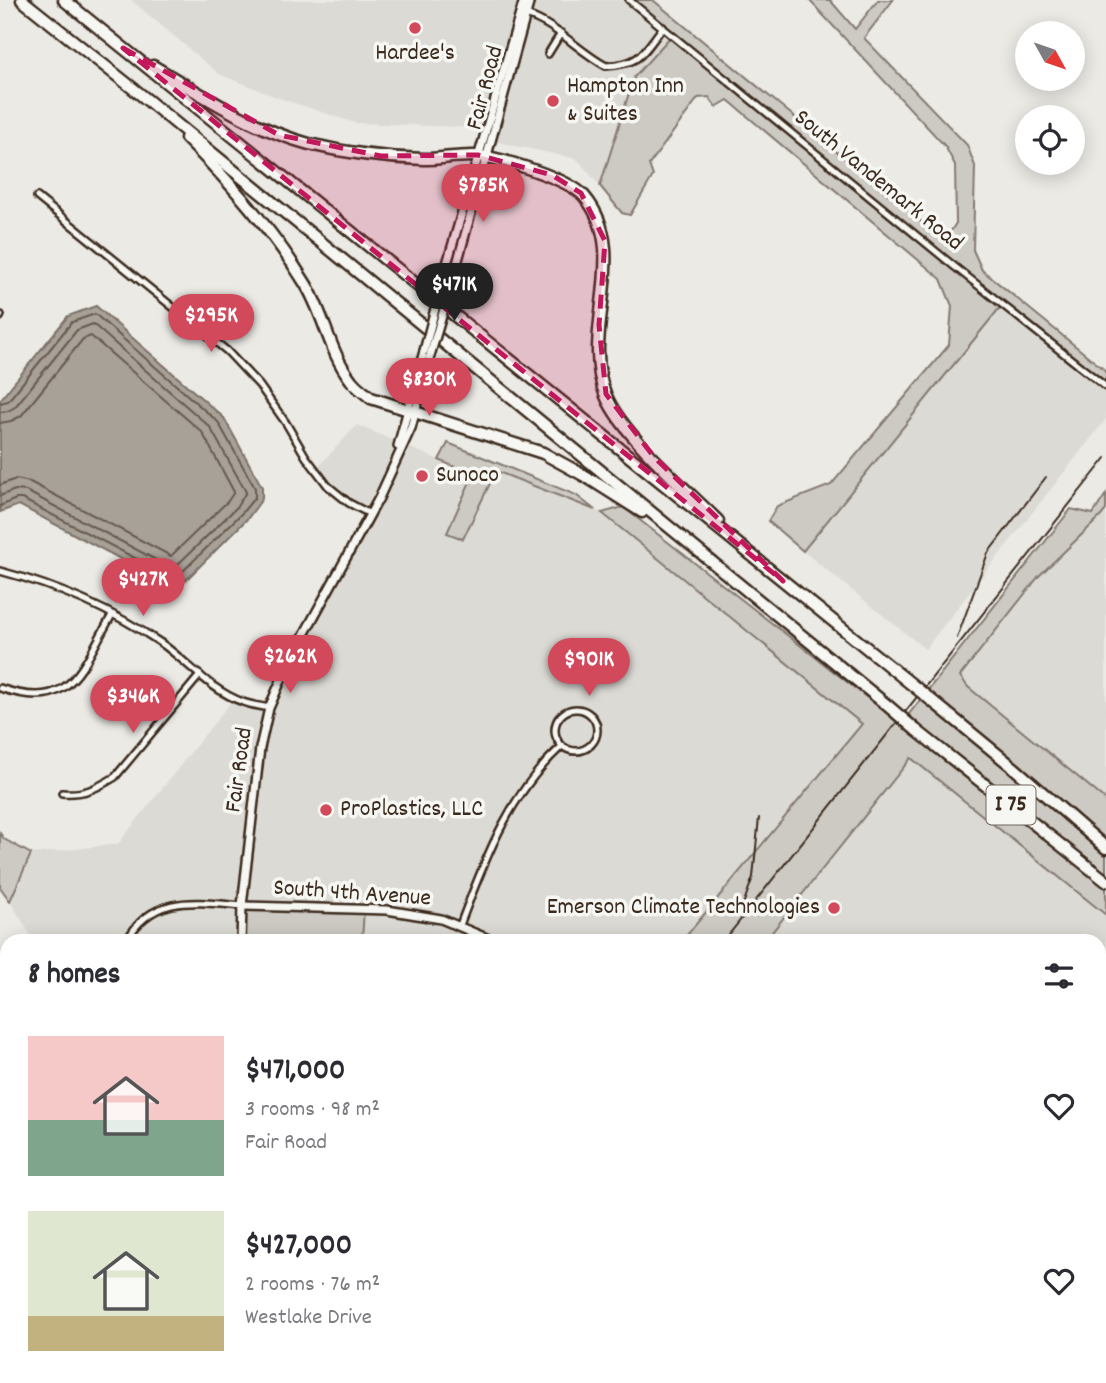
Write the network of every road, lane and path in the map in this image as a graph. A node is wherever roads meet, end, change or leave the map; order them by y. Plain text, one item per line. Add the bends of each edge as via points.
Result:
1 (22, 0) edge
2 (64, 0) edge
3 (524, 0) edge
4 (530, 0) edge
5 (629, 0) edge
6 (526, 15) junction
7 (663, 27) junction
8 (561, 33) junction
9 (123, 48) junction
10 (548, 54) dead end
11 (141, 94) junction
12 (483, 157) junction
13 (37, 197) dead end
14 (427, 354) junction
15 (1106, 387) edge
16 (412, 410) junction
17 (370, 514) junction
18 (0, 571) edge
19 (783, 581) junction
20 (742, 587) junction
21 (112, 615) junction
22 (200, 675) junction
23 (0, 688) edge
24 (269, 708) junction
25 (562, 746) junction
26 (62, 793) dead end
27 (1106, 848) edge
28 (1106, 881) edge
29 (242, 906) junction
30 (460, 925) junction
31 (130, 934) edge
32 (241, 934) edge
33 (479, 934) edge

1 - 11 highway, I 75
2 - 9 highway, I 75
3 - 12 main road, Fair Road
4 - 6 main road, Fair Road
5 - 7 street, South Vandemark Road
6 - 8 street
6 - 12 main road, Fair Road
7 - 8 street via 639,58 606,66
7 - 15 street, South Vandemark Road
8 - 10 street
9 - 12 highway via 279,135 381,156
9 - 19 highway, I 75
11 - 16 highway via 229,180 271,234 307,285 351,380 371,398
11 - 20 highway, I 75
12 - 14 main road, Fair Road, bridge via 452,282
12 - 14 main road, Fair Road, bridge via 444,274
12 - 19 highway via 552,176 581,193 593,208 605,241 599,367 606,394 618,416 654,457
13 - 17 street via 227,351 259,385 328,486
14 - 16 main road, Fair Road
16 - 17 main road, Fair Road
16 - 20 highway via 543,453 585,475
17 - 24 main road, Fair Road via 289,662
18 - 21 street via 75,595
19 - 27 highway, I 75, bridge
20 - 28 highway, I 75, bridge
21 - 22 street via 161,643
21 - 23 street via 65,689 37,695
22 - 24 street via 242,702
22 - 26 street via 115,777 79,794
24 - 29 main road, Fair Road via 260,748
25 - 25 street via 575,751 593,742 597,727 590,713 578,708 559,717 555,732
25 - 30 street via 525,785 491,843
29 - 30 main road, South 4th Avenue via 387,910
29 - 31 street via 174,903 151,913
29 - 32 main road, Fair Road
30 - 33 main road, South 4th Avenue

